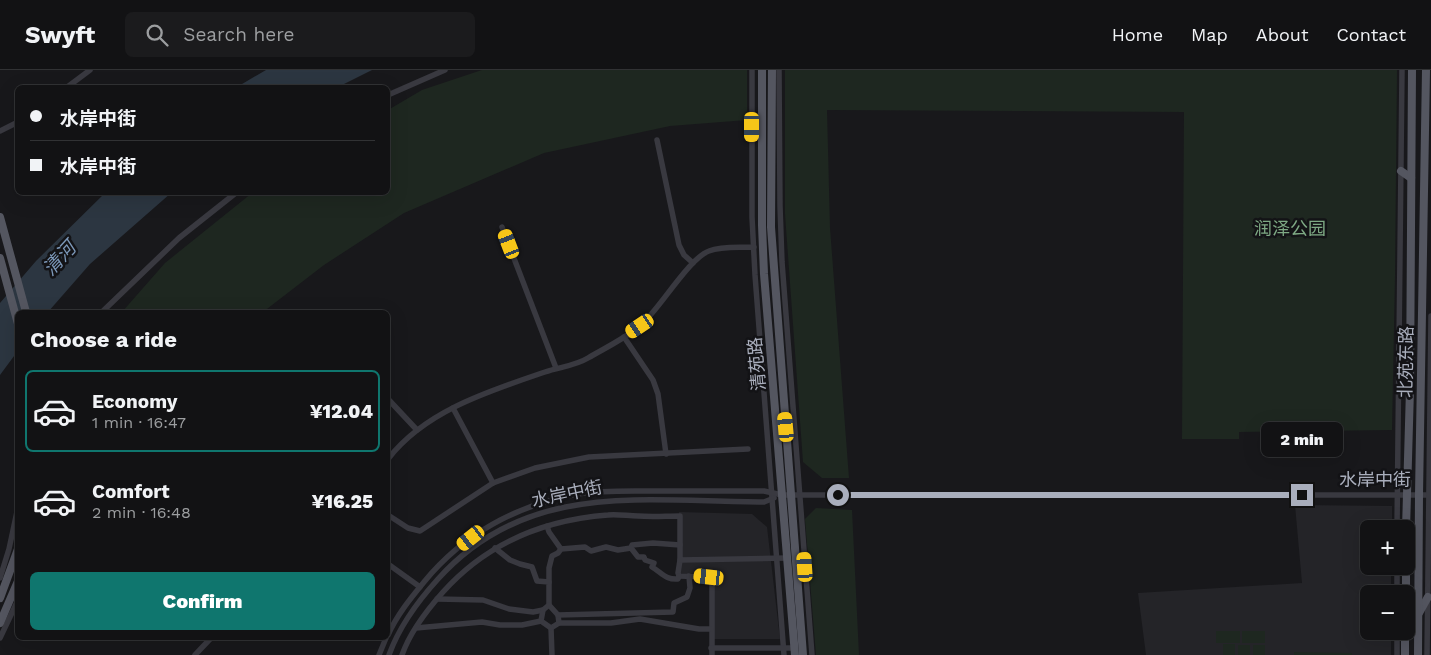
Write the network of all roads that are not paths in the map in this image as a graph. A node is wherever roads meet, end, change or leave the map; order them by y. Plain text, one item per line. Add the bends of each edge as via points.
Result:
1 (90, 70) edge
2 (444, 70) edge
3 (752, 70) edge
4 (762, 70) edge
5 (772, 70) edge
6 (779, 70) edge
7 (1402, 70) edge
8 (1412, 70) edge
9 (1426, 70) edge
10 (70, 85) edge
11 (390, 94) edge
12 (1431, 108) edge
13 (15, 124) edge
14 (1425, 126) junction
15 (0, 132) edge
16 (657, 140) dead end
17 (1402, 170) junction
18 (1411, 178) junction
19 (233, 195) edge
20 (0, 217) edge
21 (502, 227) dead end
22 (754, 247) junction
23 (0, 261) edge
24 (693, 263) junction
25 (25, 310) edge
26 (104, 310) edge
27 (15, 314) edge
28 (1431, 316) edge
29 (624, 337) junction
30 (556, 368) junction
31 (390, 401) edge
32 (453, 408) junction
33 (417, 430) junction
34 (748, 449) dead end
35 (666, 454) junction
36 (390, 456) edge
37 (493, 483) junction
38 (782, 495) junction
39 (796, 495) junction
40 (1419, 495) junction
41 (1429, 495) junction
42 (772, 496) junction
43 (1398, 496) junction
44 (1406, 496) junction
45 (390, 516) edge
46 (1397, 520) edge
47 (1406, 520) edge
48 (15, 521) edge
49 (547, 526) junction
50 (680, 544) junction
51 (495, 548) junction
52 (561, 548) junction
53 (631, 548) junction
54 (15, 557) edge
55 (777, 558) junction
56 (786, 558) junction
57 (680, 560) junction
58 (390, 565) edge
59 (679, 576) junction
60 (689, 576) junction
61 (0, 578) edge
62 (549, 582) junction
63 (420, 587) junction
64 (15, 588) edge
65 (1428, 597) junction
66 (0, 598) edge
67 (437, 599) junction
68 (549, 605) junction
69 (15, 606) edge
70 (544, 610) junction
71 (1418, 614) junction
72 (558, 616) junction
73 (0, 622) edge
74 (541, 622) junction
75 (559, 623) junction
76 (416, 628) junction
77 (551, 628) junction
78 (711, 629) junction
79 (390, 630) edge
80 (0, 638) edge
81 (209, 640) edge
82 (385, 640) edge
83 (1397, 640) edge
84 (1405, 640) edge
85 (711, 648) junction
86 (784, 648) junction
87 (795, 651) edge
88 (195, 655) edge
89 (379, 655) edge
90 (389, 655) edge
91 (402, 655) edge
92 (552, 655) edge
93 (712, 655) edge
94 (784, 655) edge
95 (803, 655) edge
96 (812, 655) edge
97 (1397, 655) edge
98 (1405, 655) edge
99 (1418, 655) edge
100 (1427, 655) edge

1 - 10 street
2 - 11 street
3 - 22 street
4 - 38 main road, 清苑路 via 762,225
5 - 39 main road, 清苑路 via 771,227
6 - 39 street via 782,262 794,400
7 - 17 street
8 - 18 main road, 北苑东路
9 - 14 main road, 北苑东路
12 - 14 main road
13 - 15 street
14 - 40 main road, 北苑东路
16 - 24 street via 679,245
17 - 18 main road
17 - 43 street
18 - 44 main road, 北苑东路
19 - 26 street via 179,238
20 - 25 main road
21 - 30 street
22 - 24 street via 707,252
22 - 42 street
23 - 27 main road
24 - 29 street via 640,326
28 - 41 street
29 - 30 street via 579,364
29 - 35 street via 653,380 658,394
30 - 32 street via 492,390
31 - 33 street
32 - 33 street
32 - 37 street
33 - 36 street
34 - 35 street
35 - 37 street via 589,457 535,468
37 - 45 street via 420,531 408,528
38 - 39 street, 水岸中街
38 - 42 street, 水岸中街
38 - 56 main road, 清苑路
39 - 43 street, 水岸中街
39 - 95 main road, 清苑路
39 - 96 street
40 - 41 street, 水岸中街
40 - 44 street, 水岸中街
40 - 71 main road, 北苑东路
41 - 65 street
42 - 55 street
42 - 63 street, 水岸中街 via 764,491 603,491 552,500 510,515 477,534 440,563
42 - 90 street, 水岸中街 via 764,502 586,502 534,515 500,531 448,568 411,613
43 - 44 street, 水岸中街
43 - 46 street
44 - 47 main road, 北苑东路
48 - 61 street
49 - 50 street via 608,515 680,516
49 - 51 street
49 - 52 street
50 - 53 street via 652,543 632,545
50 - 57 street
51 - 62 street via 510,560 532,567 537,581
51 - 67 street via 458,575
52 - 53 street via 585,547 591,551 606,547 618,550
52 - 62 street via 552,556
53 - 59 street via 638,557 654,563 652,567 664,577 678,579
54 - 66 main road
55 - 56 street
55 - 57 street
55 - 86 street
56 - 87 main road, 清苑路
57 - 59 street
58 - 63 street
59 - 60 street
60 - 72 street via 687,597 674,602 673,612
60 - 78 street via 709,577 712,586
62 - 68 street
63 - 79 street, 水岸中街
64 - 73 main road
65 - 71 main road
65 - 100 street
67 - 70 street via 483,600 509,609
67 - 76 street
68 - 70 street
68 - 72 street
69 - 80 street
70 - 74 street
71 - 99 main road, 北苑东路
72 - 75 street
74 - 76 street via 522,625 482,622
74 - 77 street
75 - 77 street
75 - 78 street via 611,623 640,619
76 - 91 street
77 - 92 street
78 - 85 street
81 - 88 street
82 - 89 street, 水岸中街
83 - 97 street
84 - 98 main road
85 - 86 street
85 - 93 street
86 - 87 street
86 - 94 street

